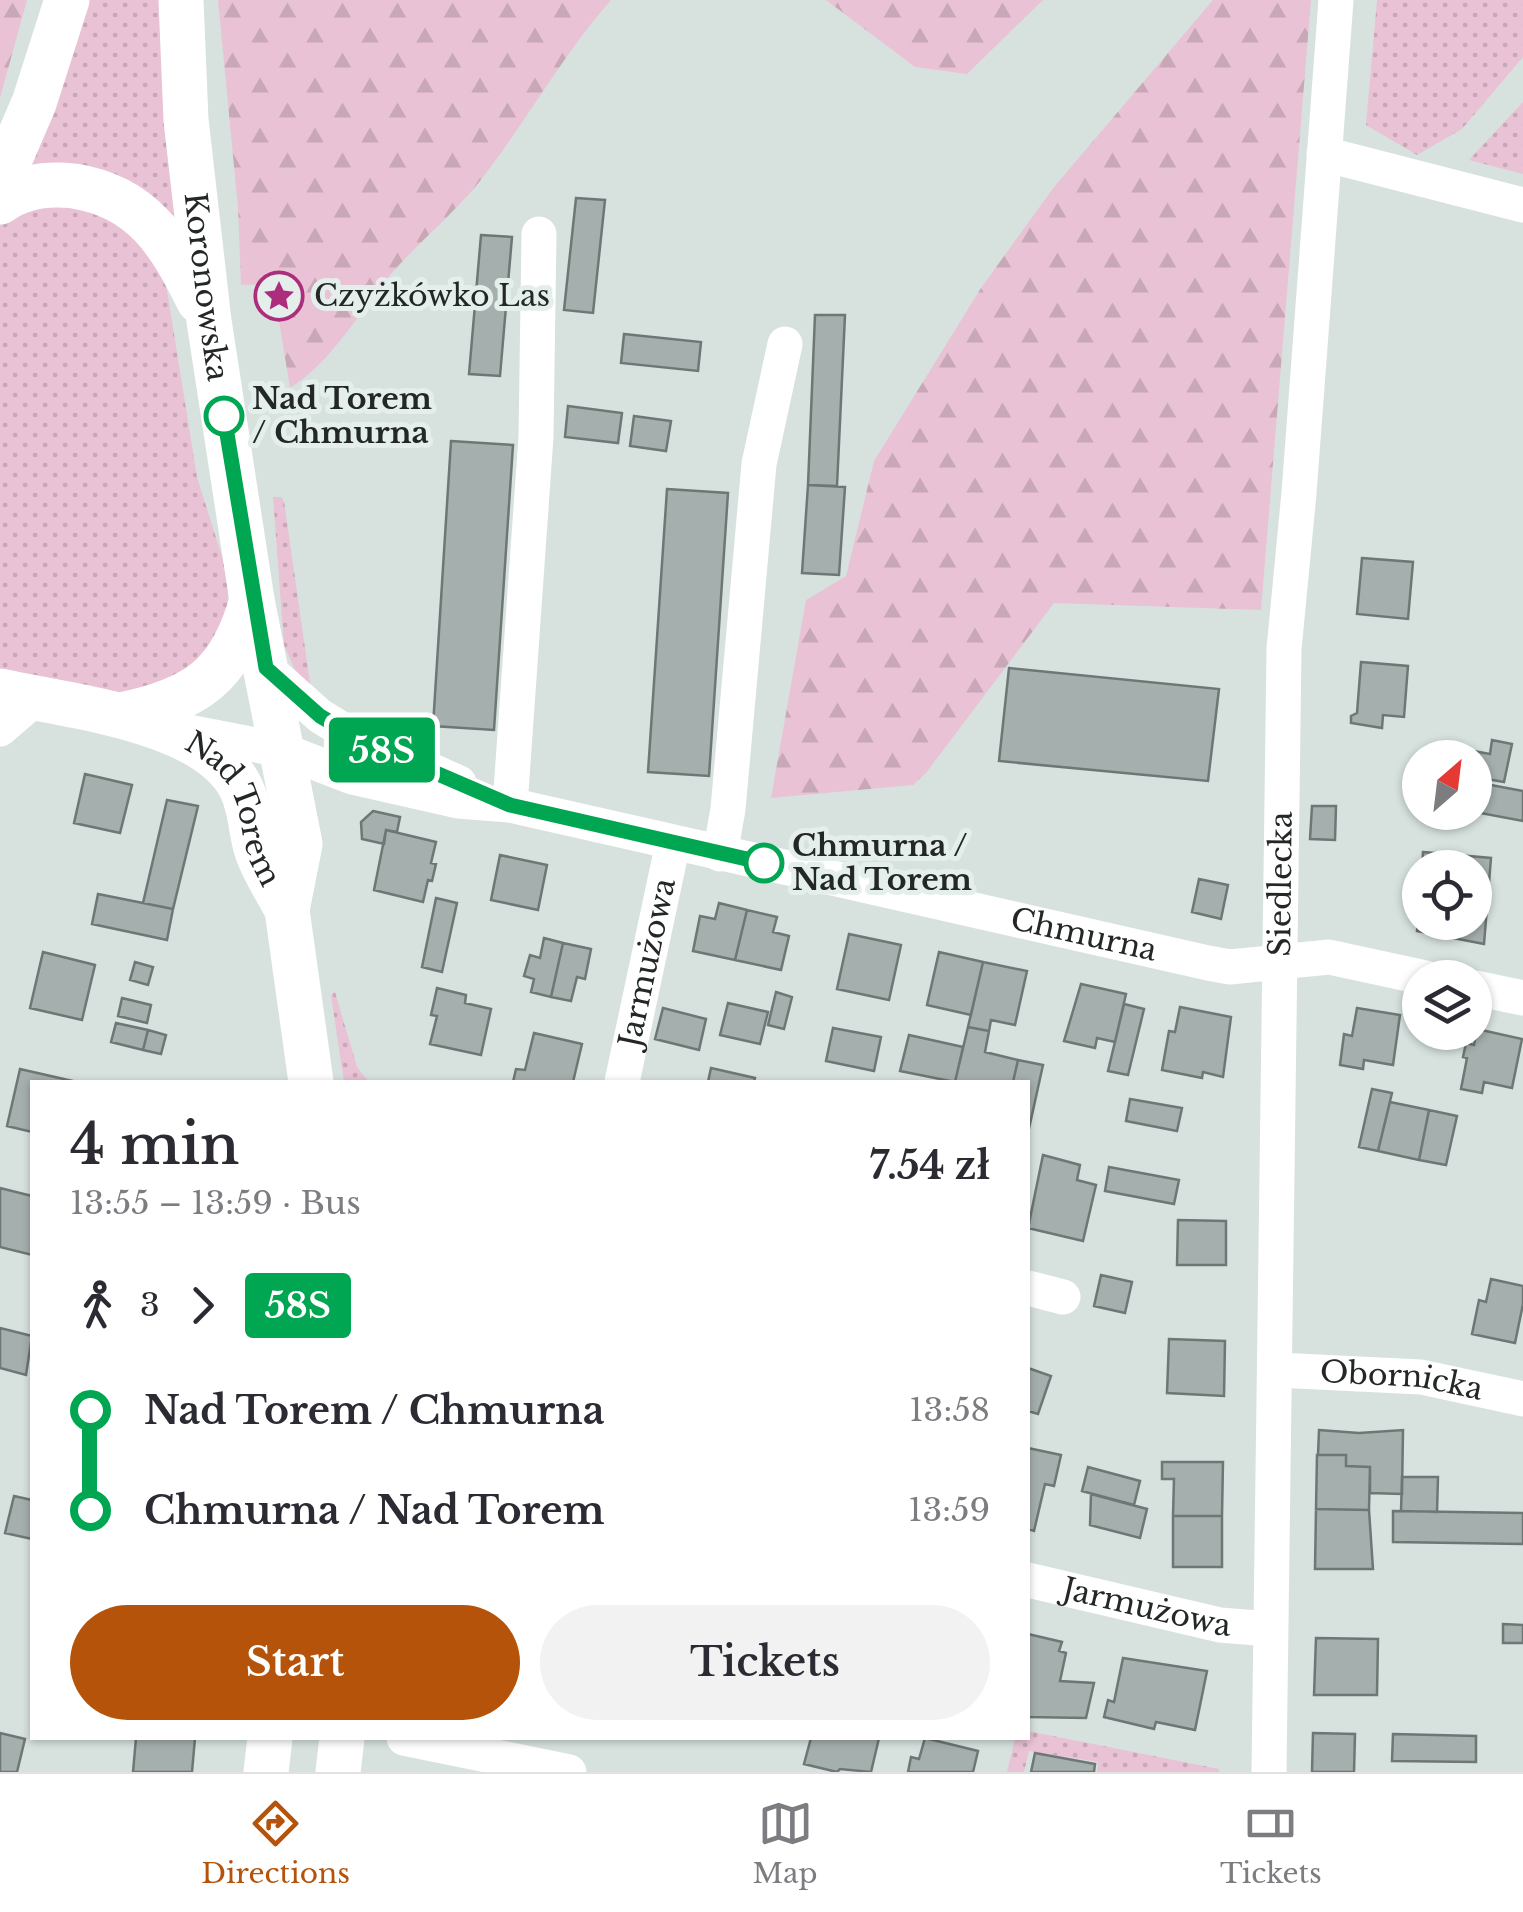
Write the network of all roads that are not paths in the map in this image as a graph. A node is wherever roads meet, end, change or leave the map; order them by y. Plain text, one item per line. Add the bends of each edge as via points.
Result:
1 (68, 0) edge
2 (180, 0) edge
3 (1336, 0) edge
4 (1324, 154) junction
5 (0, 182) edge
6 (0, 202) edge
7 (1523, 205) edge
8 (539, 234) dead end
9 (210, 321) junction
10 (785, 344) dead end
11 (252, 600) junction
12 (266, 668) junction
13 (18, 695) edge
14 (114, 716) junction
15 (162, 727) junction
16 (0, 729) edge
17 (282, 750) junction
18 (510, 805) junction
19 (672, 843) junction
20 (720, 854) junction
21 (286, 910) junction
22 (1280, 964) junction
23 (1402, 973) edge
24 (1492, 992) edge
25 (1523, 998) edge
26 (311, 1080) edge
27 (622, 1080) edge
28 (1030, 1289) edge
29 (1063, 1297) dead end
30 (1277, 1370) junction
31 (1523, 1399) edge
32 (1030, 1580) edge
33 (1270, 1629) junction
34 (270, 1740) edge
35 (342, 1740) edge
36 (414, 1740) edge
37 (266, 1772) edge
38 (338, 1772) edge
39 (569, 1772) edge
40 (1269, 1772) edge

1 - 5 main road
2 - 9 main road, Koronowska via 186,120
3 - 4 street, Siedlecka
4 - 7 street
4 - 22 street, Siedlecka via 1284,650
6 - 9 main road via 52,183 120,200 163,238
8 - 18 street via 536,438
9 - 11 main road, Koronowska
10 - 20 street via 759,464
11 - 12 main road, Koronowska
11 - 14 main road via 242,634 214,678 166,703
12 - 17 main road, Koronowska
12 - 18 street, Chmurna via 356,738
13 - 14 main road, Nad Torem
13 - 16 street
14 - 15 main road, Nad Torem
15 - 17 street, Chmurna
15 - 21 main road, Nad Torem via 198,744 233,774 250,810 256,848
17 - 18 street, Chmurna via 352,777 458,801
17 - 21 main road, Nad Torem via 300,844
18 - 19 street, Chmurna
19 - 20 street, Chmurna
19 - 27 street, Jarmużowa
20 - 22 street, Chmurna via 1208,963
21 - 26 main road, Nad Torem
22 - 23 street, Chmurna via 1329,957
22 - 30 street, Siedlecka
24 - 25 street
28 - 29 street
30 - 31 street, Obornicka via 1421,1377
30 - 33 street, Siedlecka
32 - 33 street, Jarmużowa via 1220,1625
33 - 40 street, Siedlecka
34 - 37 main road
35 - 38 main road
36 - 39 street

